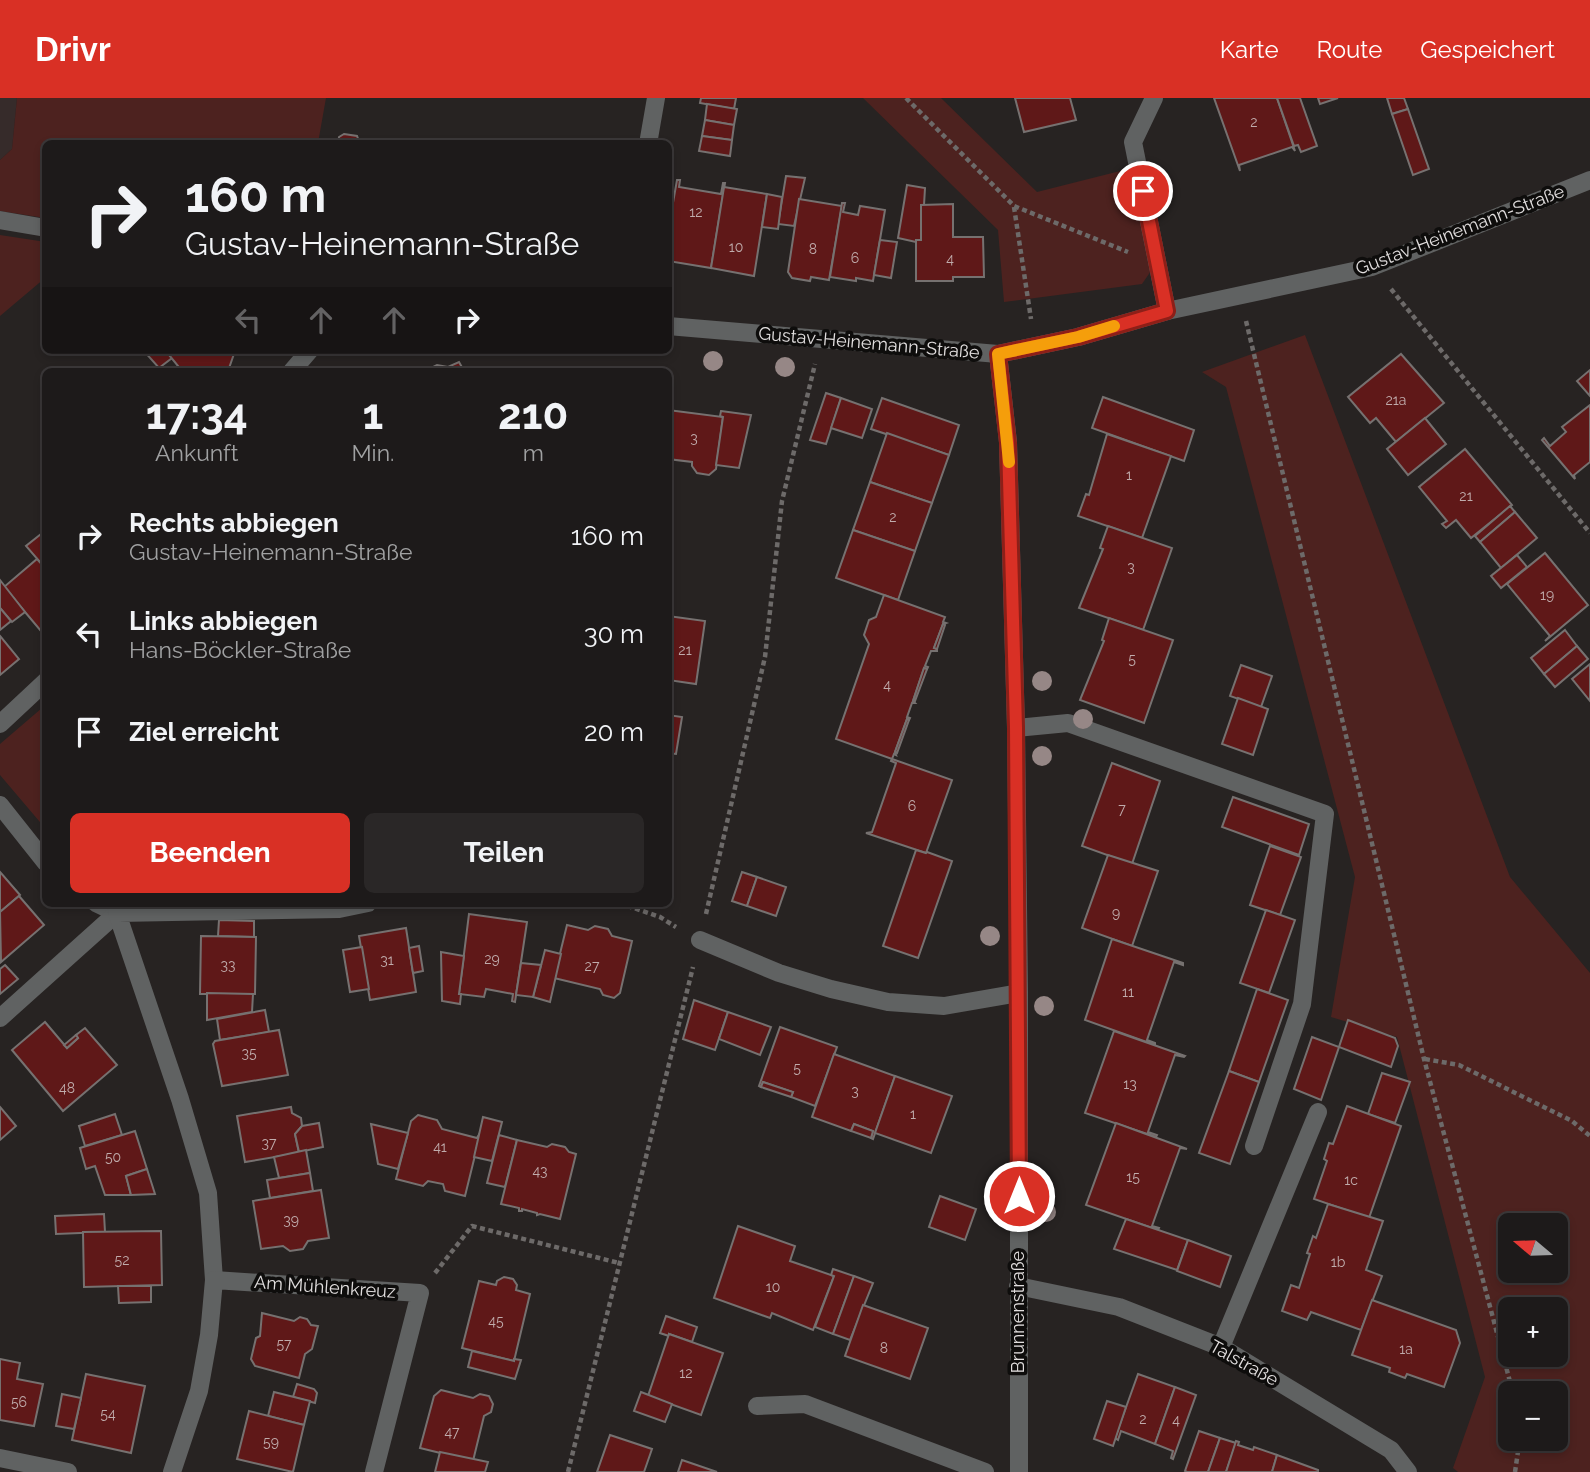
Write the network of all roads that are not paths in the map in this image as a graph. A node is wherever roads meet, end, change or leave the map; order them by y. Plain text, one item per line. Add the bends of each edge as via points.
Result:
1 (656, 98) edge
2 (1154, 98) edge
3 (649, 140) edge
4 (1590, 180) edge
5 (0, 220) edge
6 (42, 227) edge
7 (1167, 311) junction
8 (672, 326) edge
9 (307, 354) edge
10 (998, 354) junction
11 (295, 368) edge
12 (42, 685) edge
13 (0, 724) edge
14 (1016, 727) junction
15 (0, 805) edge
16 (42, 858) edge
17 (349, 907) edge
18 (116, 908) edge
19 (700, 940) road end
20 (1019, 993) junction
21 (0, 1018) edge
22 (1318, 1112) dead end
23 (1254, 1146) dead end
24 (214, 1280) junction
25 (1018, 1286) junction
26 (1221, 1347) junction
27 (757, 1406) dead end
28 (0, 1458) edge
29 (68, 1472) edge
30 (172, 1472) edge
31 (374, 1472) edge
32 (985, 1472) edge
33 (1019, 1472) edge
34 (1408, 1472) edge

1 - 3 street
2 - 7 street via 1133,142
4 - 7 street, Gustav-Heinemann-Straße via 1372,267
5 - 6 street
7 - 10 street, Gustav-Heinemann-Straße
8 - 10 street, Gustav-Heinemann-Straße
9 - 11 street
10 - 14 street, Brunnenstraße via 1008,443
12 - 13 street
14 - 20 street, Brunnenstraße
14 - 23 street via 1068,723 1325,814 1302,1004
15 - 16 street
17 - 18 street
18 - 21 street
18 - 24 street via 208,1194
19 - 20 street via 779,973 888,1002 944,1006
20 - 25 street, Brunnenstraße
22 - 26 street
24 - 30 street via 198,1391
24 - 31 street, Am Mühlenkreuz via 420,1293
25 - 26 street, Talstraße via 1119,1307
25 - 33 street, Brunnenstraße
26 - 34 street, Talstraße via 1391,1450
27 - 32 street via 805,1404
28 - 29 street

